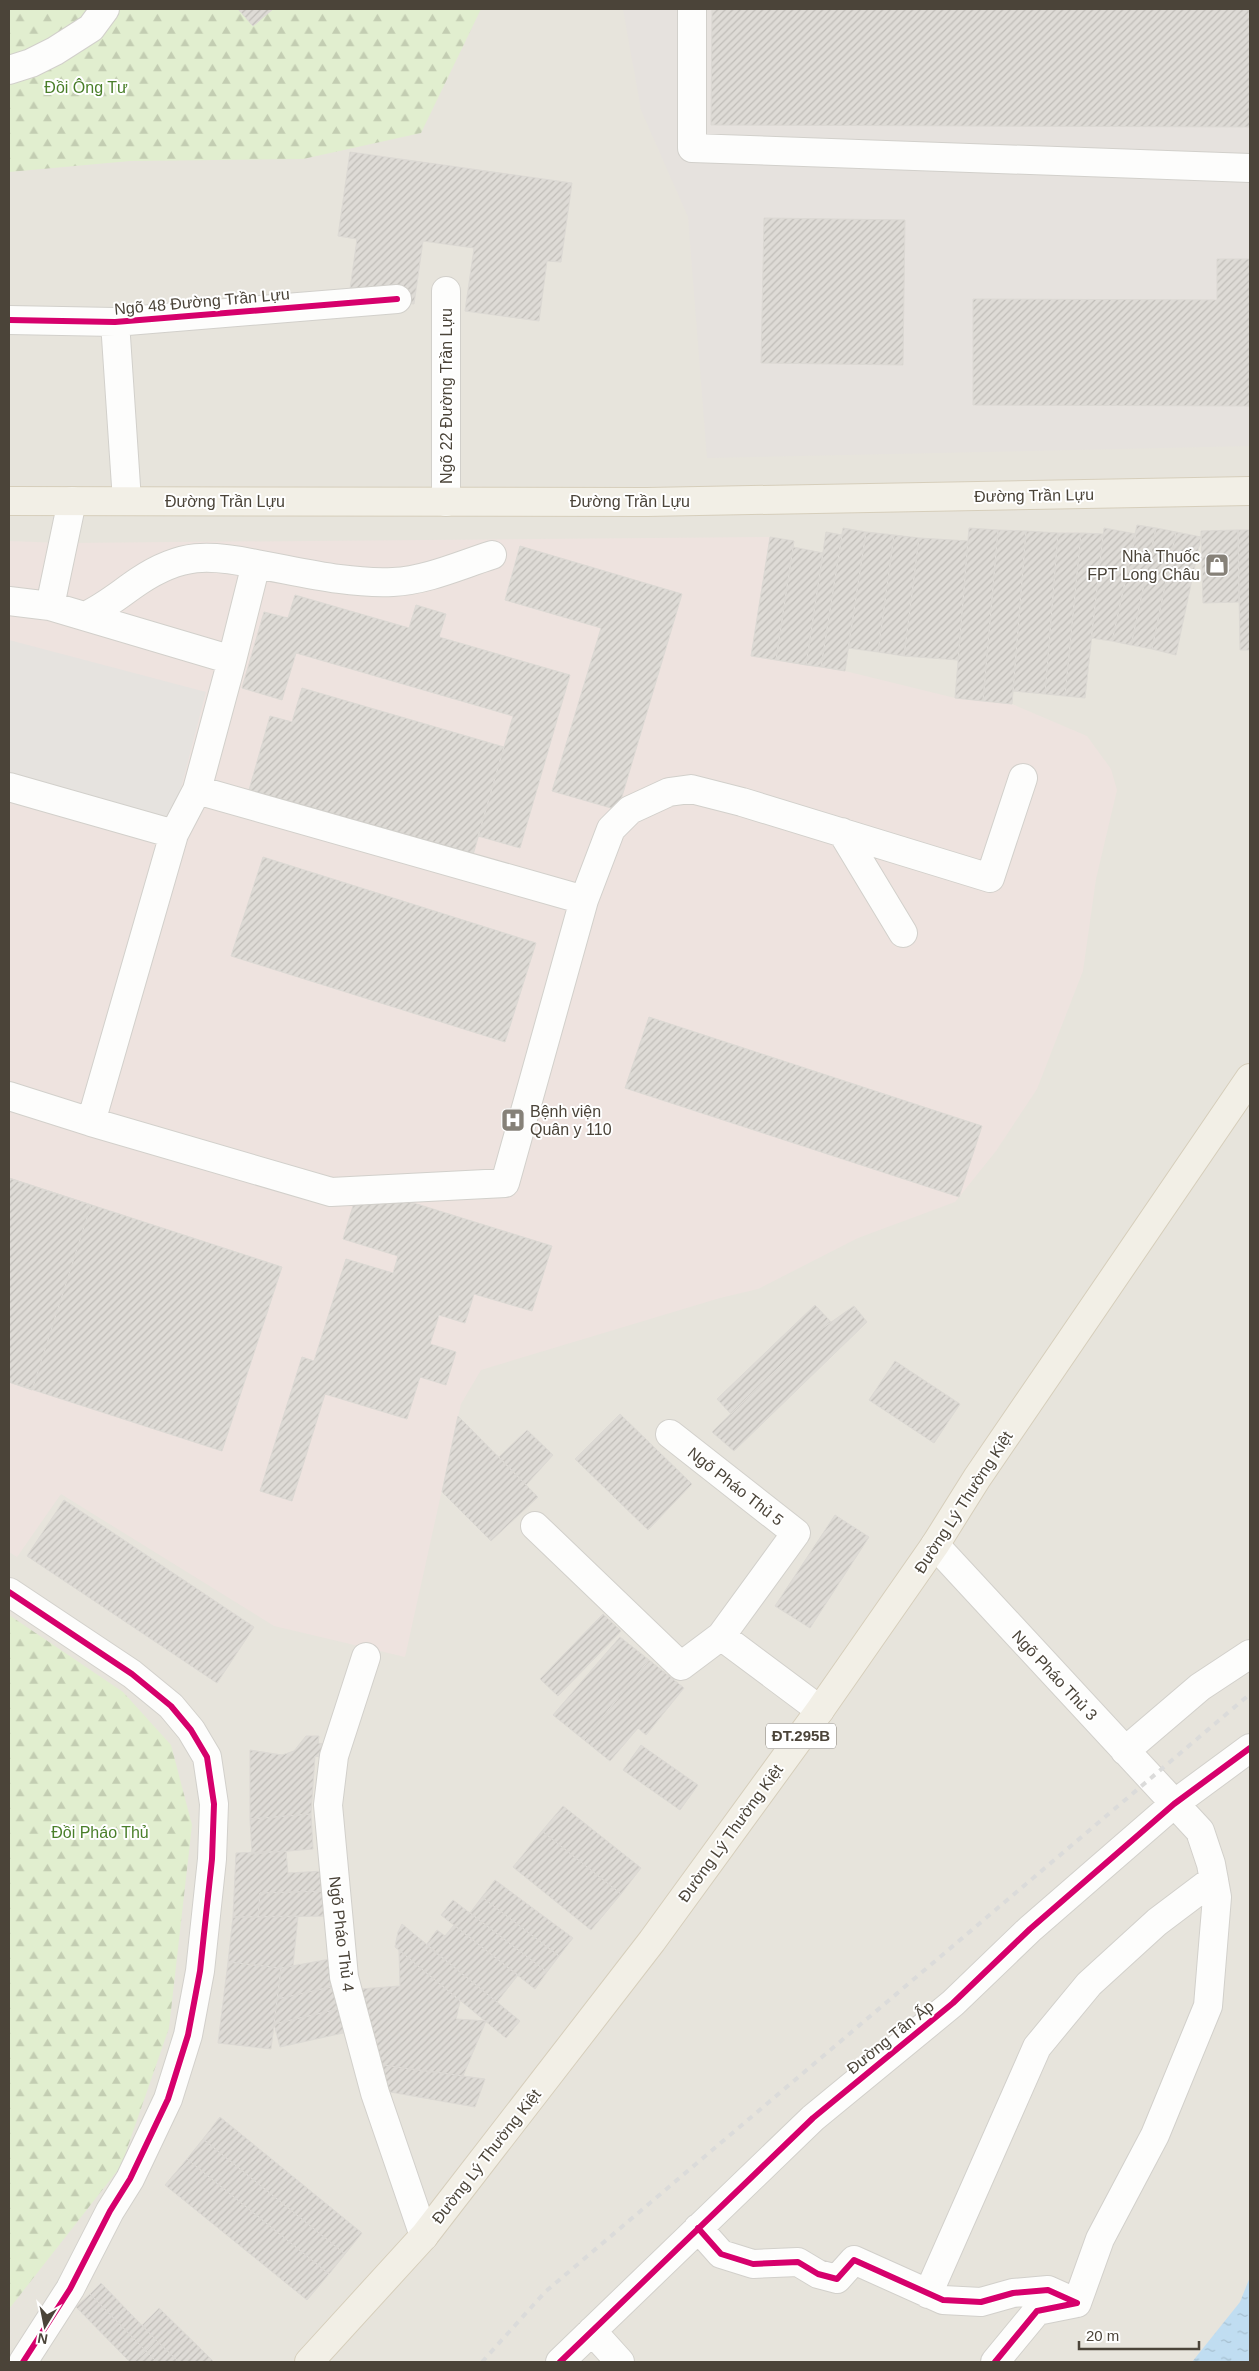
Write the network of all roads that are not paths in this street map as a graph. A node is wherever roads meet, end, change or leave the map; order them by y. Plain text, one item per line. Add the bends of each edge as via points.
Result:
1 (105, 9) edge
2 (692, 9) edge
3 (9, 70) edge
4 (1250, 168) edge
5 (446, 291) dead end
6 (397, 299) dead end
7 (9, 320) edge
8 (115, 322) junction
9 (1250, 491) edge
10 (9, 501) edge
11 (72, 501) junction
12 (127, 501) junction
13 (446, 502) junction
14 (492, 555) dead end
15 (256, 564) junction
16 (9, 601) edge
17 (50, 606) junction
18 (85, 616) junction
19 (232, 660) junction
20 (1023, 778) dead end
21 (9, 787) edge
22 (197, 790) junction
23 (842, 832) junction
24 (174, 834) junction
25 (584, 900) junction
26 (903, 933) dead end
27 (1250, 1078) edge
28 (9, 1096) edge
29 (92, 1122) junction
30 (670, 1434) dead end
31 (535, 1526) dead end
32 (935, 1545) junction
33 (9, 1592) edge
34 (721, 1636) junction
35 (1250, 1654) edge
36 (366, 1657) dead end
37 (820, 1710) junction
38 (1250, 1748) edge
39 (1125, 1750) junction
40 (1174, 1804) junction
41 (1214, 1879) junction
42 (698, 2228) junction
43 (424, 2236) junction
44 (928, 2294) junction
45 (1077, 2303) junction
46 (592, 2331) junction
47 (23, 2362) edge
48 (309, 2362) edge
49 (560, 2362) edge
50 (620, 2362) edge
51 (995, 2362) edge

1 - 3 street via 91,28 55,51
2 - 4 street via 692,148
5 - 13 street, Ngõ 22 Đường Trần Lựu
6 - 8 street, Ngõ 48 Đường Trần Lựu
7 - 8 street, Ngõ 48 Đường Trần Lựu
8 - 12 street, Ngõ 48 Đường Trần Lựu
9 - 13 main road, Đường Trần Lựu via 647,502
10 - 11 main road, Đường Trần Lựu
11 - 12 main road, Đường Trần Lựu
11 - 17 street
12 - 13 main road, Đường Trần Lựu
14 - 15 street via 455,568 394,582 363,581
15 - 18 street via 222,556 178,561 141,579 104,607
15 - 19 street
16 - 17 street
17 - 18 street
18 - 19 street
19 - 22 street
20 - 23 street via 990,878
21 - 24 street
22 - 24 street
22 - 25 street
23 - 25 street via 691,789 669,792 630,810 610,829
23 - 26 street
24 - 29 street
25 - 29 street via 505,1183 331,1192
27 - 32 main road, Đường Lý Thường Kiệt / ĐT.295B via 977,1478
28 - 29 street
30 - 34 street, Ngõ Pháo Thủ 5 via 796,1532
31 - 34 street, Ngõ Pháo Thủ 5 via 681,1666
32 - 37 main road, Đường Lý Thường Kiệt / ĐT.295B
32 - 39 street, Ngõ Pháo Thủ 3
33 - 47 street via 132,1674 172,1706 207,1757 214,1804 212,1859 200,1971 188,2035 168,2099 130,2179 70,2289
34 - 37 street
35 - 39 street via 1200,1687
36 - 43 street, Ngõ Pháo Thủ 4 via 334,1756 328,1805 344,1977 375,2093
37 - 43 main road, Đường Lý Thường Kiệt / ĐT.295B via 652,1942
38 - 40 street, Đường Tân Ấp
39 - 40 street, Ngõ Pháo Thủ 3
40 - 41 street, Ngõ Pháo Thủ 3 via 1200,1831
40 - 42 street, Đường Tân Ấp via 1030,1929 953,2003 813,2118
41 - 44 street via 1157,1922 1089,1984 1037,2047
41 - 45 street, Ngõ Pháo Thủ 3 via 1217,1897 1208,2006 1155,2135 1100,2239
42 - 44 street via 721,2254 753,2264 798,2262 818,2274 837,2279 854,2260
42 - 46 street, Đường Tân Ấp
43 - 48 main road, Đường Lý Thường Kiệt / ĐT.295B
44 - 45 street via 944,2300 981,2302 1013,2293 1048,2290
45 - 51 street via 1037,2311
46 - 49 street, Đường Tân Ấp
46 - 50 street

